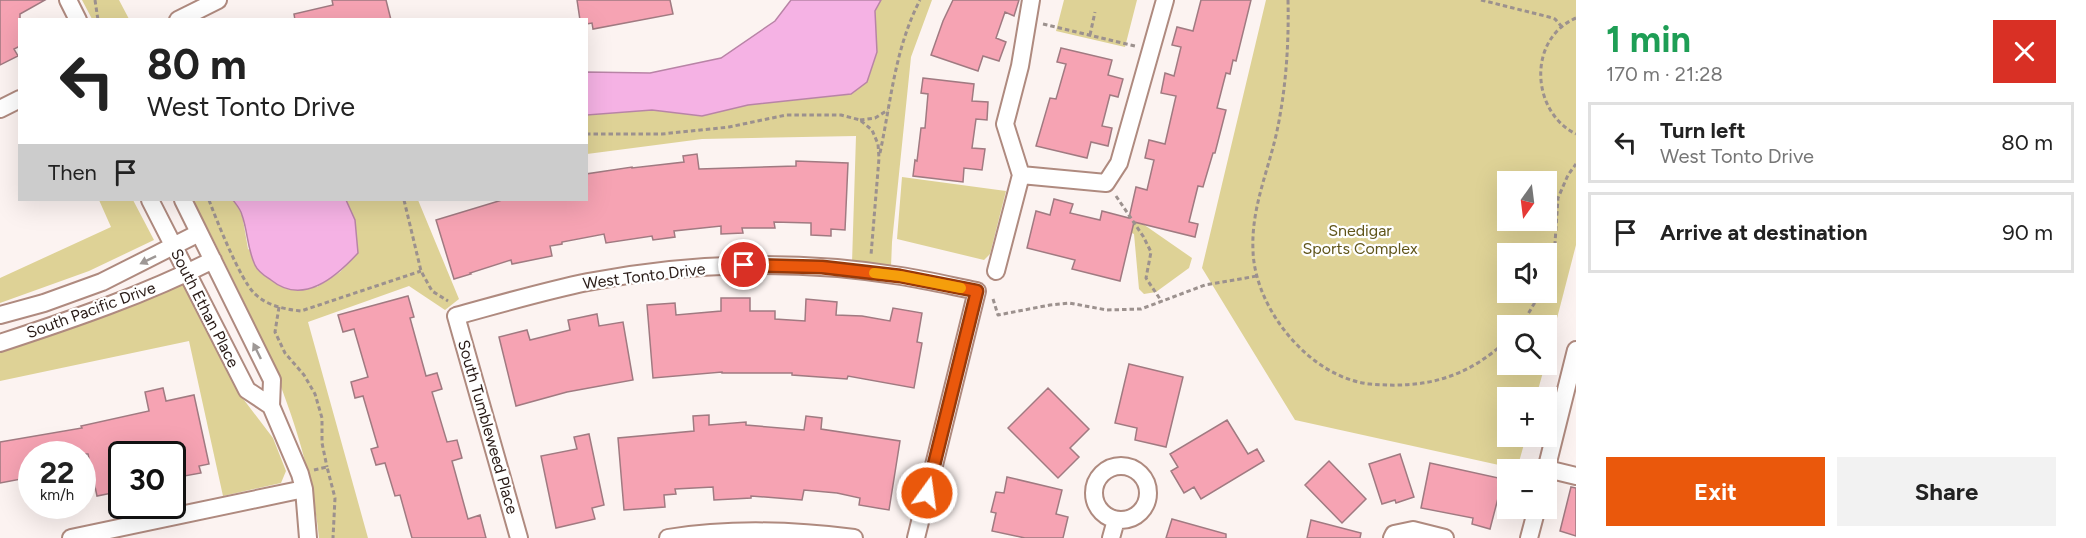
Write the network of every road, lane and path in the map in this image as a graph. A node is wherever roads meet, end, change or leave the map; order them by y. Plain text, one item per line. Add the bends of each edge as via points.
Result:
1 (68, 0) edge
2 (95, 0) edge
3 (218, 0) edge
4 (920, 0) edge
5 (1031, 0) edge
6 (1165, 0) edge
7 (1288, 0) edge
8 (1481, 0) edge
9 (1095, 12) dead end
10 (77, 18) edge
11 (98, 18) edge
12 (182, 18) edge
13 (1576, 18) edge
14 (1028, 20) junction
15 (1562, 27) junction
16 (1090, 35) junction
17 (1152, 50) junction
18 (18, 100) edge
19 (0, 109) edge
20 (889, 109) junction
21 (860, 120) junction
22 (588, 134) edge
23 (1576, 134) edge
24 (879, 158) junction
25 (1576, 164) edge
26 (1021, 175) junction
27 (1106, 183) junction
28 (151, 201) edge
29 (184, 201) edge
30 (209, 201) edge
31 (404, 201) edge
32 (200, 232) junction
33 (1556, 243) edge
34 (174, 246) junction
35 (213, 260) junction
36 (421, 271) junction
37 (996, 271) joint
38 (187, 273) junction
39 (870, 273) junction
40 (1257, 276) junction
41 (1162, 302) junction
42 (279, 307) junction
43 (464, 314) junction
44 (0, 315) edge
45 (0, 343) edge
46 (1497, 349) edge
47 (1576, 350) edge
48 (271, 406) junction
49 (1550, 459) edge
50 (327, 467) junction
51 (1557, 472) edge
52 (1576, 476) edge
53 (302, 481) junction
54 (1534, 519) edge
55 (1116, 520) dead end
56 (758, 535) edge
57 (1393, 536) edge
58 (71, 538) edge
59 (308, 538) edge
60 (333, 538) edge
61 (519, 538) edge
62 (668, 538) edge
63 (854, 538) edge
64 (916, 538) edge
65 (1111, 538) edge
66 (1445, 538) edge
67 (1529, 538) edge

1 - 10 street
2 - 11 path
3 - 12 street
4 - 20 path via 902,42
5 - 14 street
6 - 17 street
7 - 40 path via 1284,89 1253,225 1252,253
8 - 15 path via 1555,19
9 - 16 path
13 - 15 path
14 - 16 path
14 - 26 street via 1005,124
15 - 23 path via 1545,52 1540,82 1548,108
16 - 17 path
17 - 27 street via 1119,163
18 - 19 street
20 - 21 path via 875,118
20 - 24 path
21 - 22 path via 841,115 786,115 729,127 633,135
21 - 24 path via 872,130
24 - 39 path
25 - 33 path via 1558,198
26 - 27 street
26 - 37 street
27 - 41 path via 1151,252 1146,278
28 - 34 street, South Ethan Place
29 - 32 street, South Ethan Place
30 - 42 path via 253,292
31 - 36 path
32 - 34 street, South Pacific Drive
32 - 35 street, South Ethan Place
34 - 38 street, South Ethan Place
34 -> 44 street, South Pacific Drive via 102,282
35 - 38 street, South Pacific Drive
48 -> 35 street, South Ethan Place via 272,380
36 - 42 path via 301,311
36 - 43 path via 432,291
37 - 41 path via 993,298 998,315 1069,303 1124,311
38 - 45 street, South Pacific Drive via 103,309
38 - 48 street, South Ethan Place via 247,390
39 - 43 street, West Tonto Drive via 744,265 666,270 588,282
39 - 64 street, West Tonto Drive via 977,291
40 - 41 path via 1205,285
40 - 46 path via 1268,303 1294,342 1323,367 1355,382 1403,386 1434,382 1471,368
42 - 50 path via 275,332 285,354 315,394 322,418
43 - 61 street, South Tumbleweed Place
47 - 49 street
48 - 53 street, South Ethan Place
50 - 53 path
50 - 60 path via 334,498
51 - 52 street
53 - 58 street
53 - 59 street, South Ethan Place
54 - 67 street
55 - 65 street
56 - 62 street via 714,533
56 - 63 street via 810,533
57 - 66 street via 1413,530

